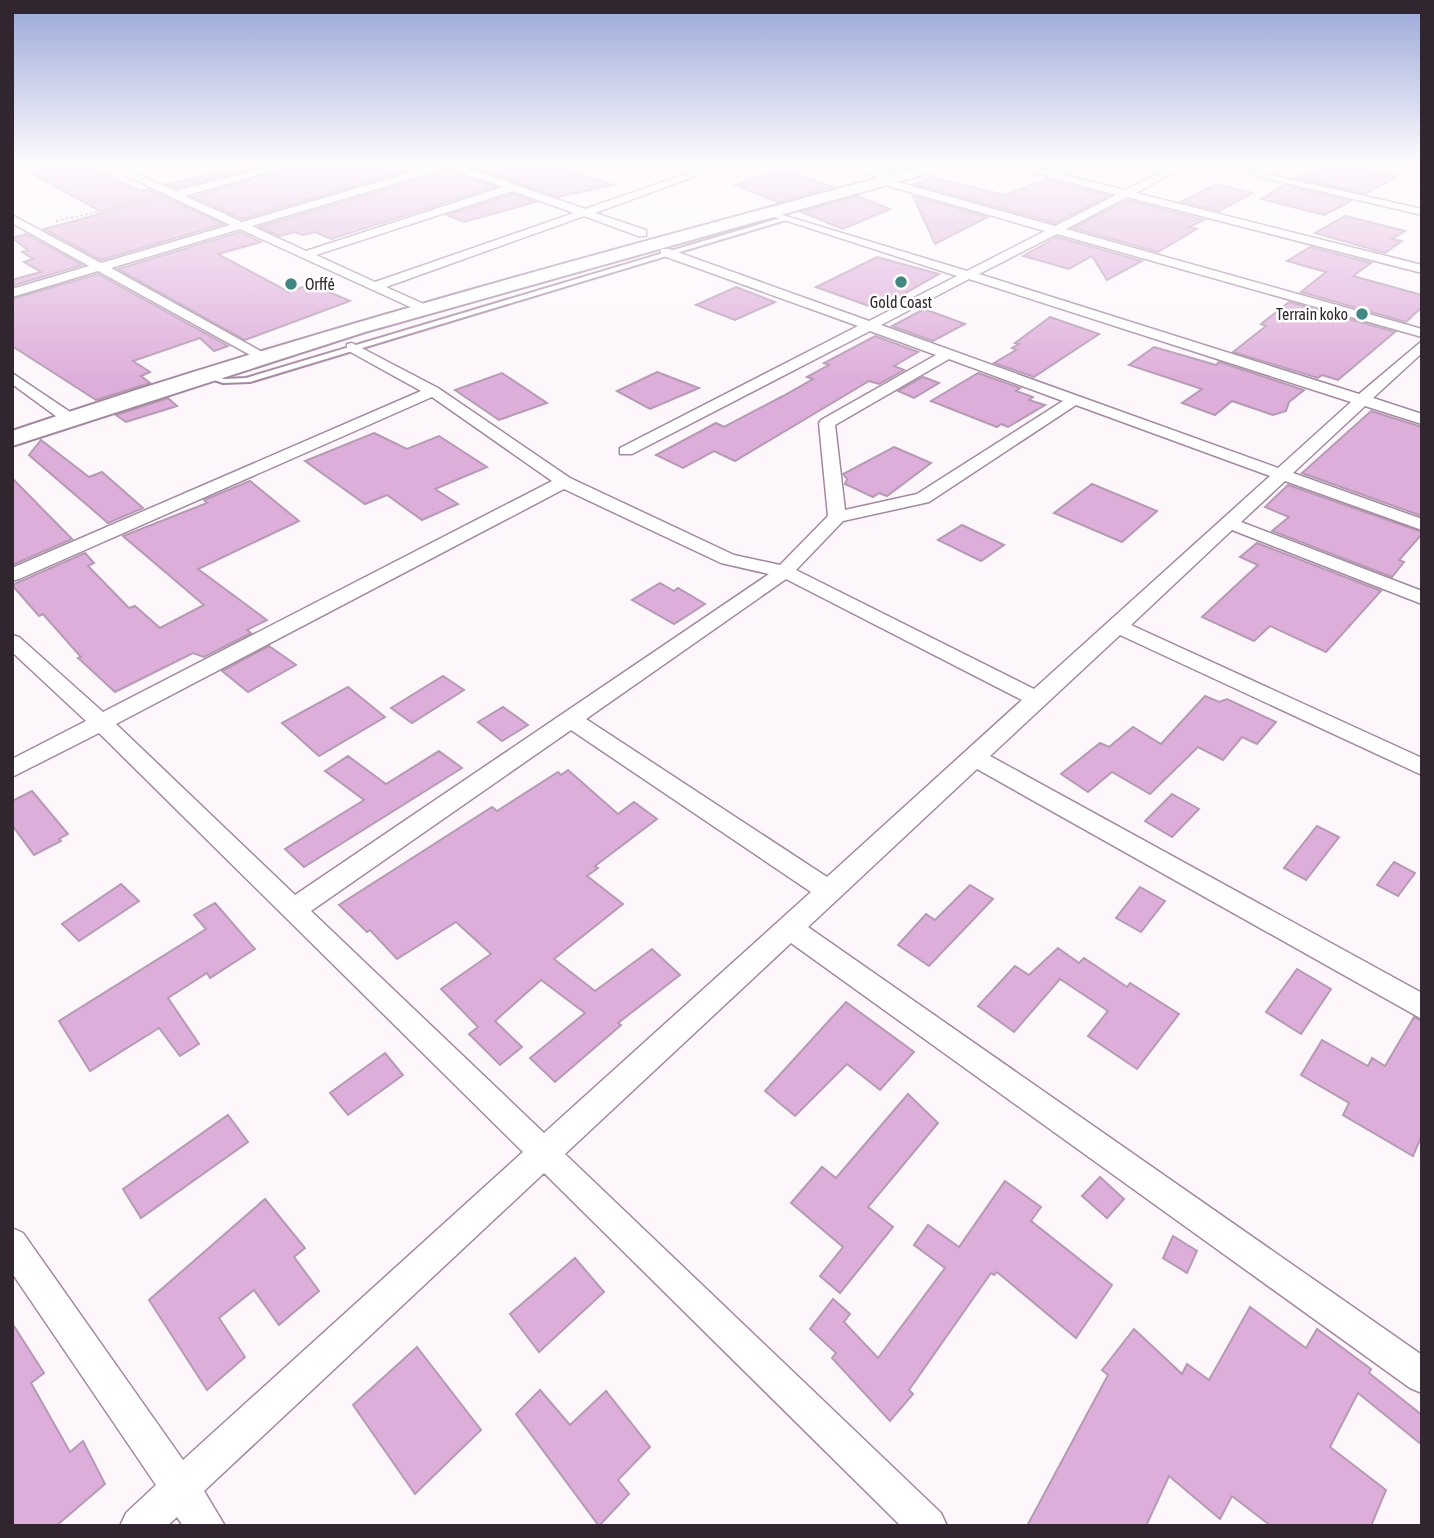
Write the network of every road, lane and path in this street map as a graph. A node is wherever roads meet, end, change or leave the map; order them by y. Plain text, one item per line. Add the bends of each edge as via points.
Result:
1 (44, 237) edge
2 (204, 237) edge
3 (265, 237) edge
4 (361, 237) edge
5 (515, 237) edge
6 (695, 237) edge
7 (712, 237) edge
8 (848, 237) edge
9 (1043, 237) edge
10 (1080, 237) edge
11 (1295, 237) edge
12 (665, 252) junction
13 (305, 255) junction
14 (100, 267) junction
15 (1422, 269) edge
16 (968, 275) junction
17 (373, 287) junction
18 (12, 293) edge
19 (421, 308) junction
20 (870, 326) junction
21 (1422, 333) edge
22 (1422, 345) edge
23 (352, 347) junction
24 (948, 354) junction
25 (259, 356) junction
26 (201, 374) junction
27 (12, 377) edge
28 (433, 391) junction
29 (1074, 400) junction
30 (1362, 400) junction
31 (70, 419) junction
32 (1422, 419) edge
33 (12, 439) edge
34 (626, 451) dead end
35 (1281, 474) junction
36 (564, 482) junction
37 (837, 517) junction
38 (1229, 523) junction
39 (1422, 525) edge
40 (784, 572) junction
41 (12, 575) edge
42 (1422, 598) edge
43 (1116, 626) junction
44 (12, 641) edge
45 (1037, 699) junction
46 (569, 718) junction
47 (101, 723) junction
48 (974, 757) junction
49 (1422, 767) edge
50 (12, 769) edge
51 (829, 891) junction
52 (293, 911) junction
53 (789, 926) junction
54 (1422, 1007) edge
55 (544, 1153) junction
56 (12, 1244) edge
57 (1422, 1376) edge
58 (180, 1486) junction
59 (139, 1526) edge
60 (206, 1526) edge
61 (928, 1526) edge

1 - 14 street
2 - 14 street
3 - 13 street
4 - 13 street
5 - 17 street
6 - 19 main road
7 - 12 lane
8 - 16 street
9 - 16 street
10 - 21 street
11 - 15 street
12 - 20 street
12 - 23 lane
13 - 17 street
14 - 18 street
14 - 25 street
16 - 20 street
16 - 30 street
17 - 19 street
19 - 25 main road
20 - 24 street
20 - 34 street
22 - 30 street
23 - 26 lane via 247,380 223,382
23 - 28 street
24 - 29 street
24 - 37 street via 827,424
25 - 26 main road
26 - 31 main road
27 - 31 street
28 - 36 street
28 - 41 street
29 - 35 street
29 - 37 street via 923,498
30 - 32 street
30 - 35 street
31 - 33 main road
35 - 38 street
35 - 39 street
36 - 40 street via 728,559
36 - 47 street
37 - 40 street
38 - 42 street
38 - 43 street
40 - 45 street
40 - 46 street
43 - 45 street
43 - 49 street
44 - 47 street
45 - 48 street
46 - 51 street
46 - 52 street
47 - 50 street
47 - 52 street
48 - 51 street
48 - 54 street
51 - 53 street
52 - 55 street
53 - 55 street
53 - 57 street
55 - 58 street
55 - 61 street
56 - 58 street
58 - 59 street
58 - 60 street

